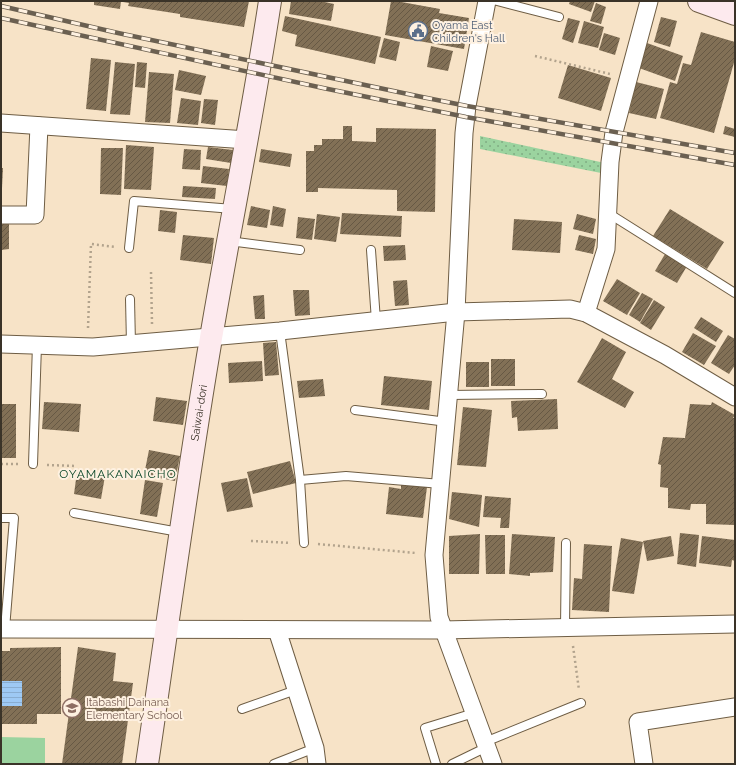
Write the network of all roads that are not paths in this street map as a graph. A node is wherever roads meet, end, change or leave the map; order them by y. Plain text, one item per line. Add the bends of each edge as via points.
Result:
1 (270, 1) edge
2 (487, 1) edge
3 (497, 1) edge
4 (649, 1) edge
5 (699, 1) edge
6 (735, 14) edge
7 (559, 17) dead end
8 (1, 123) edge
9 (39, 126) junction
10 (247, 140) junction
11 (234, 210) junction
12 (608, 212) junction
13 (1, 215) edge
14 (228, 241) junction
15 (129, 248) road end
16 (300, 250) dead end
17 (371, 250) dead end
18 (735, 293) edge
19 (130, 300) dead end
20 (456, 312) junction
21 (586, 313) junction
22 (376, 321) junction
23 (280, 330) junction
24 (211, 337) junction
25 (1, 344) edge
26 (131, 344) junction
27 (37, 345) junction
28 (542, 394) dead end
29 (449, 395) junction
30 (735, 397) edge
31 (355, 410) dead end
32 (447, 422) junction
33 (33, 464) dead end
34 (300, 480) junction
35 (441, 484) junction
36 (74, 513) dead end
37 (1, 518) edge
38 (180, 532) junction
39 (304, 543) road end
40 (566, 543) dead end
41 (735, 624) edge
42 (565, 627) junction
43 (3, 629) edge
44 (166, 630) junction
45 (276, 630) junction
46 (442, 630) junction
47 (296, 690) junction
48 (581, 703) dead end
49 (735, 707) edge
50 (242, 709) dead end
51 (474, 713) junction
52 (486, 745) junction
53 (316, 756) edge
54 (147, 764) edge
55 (274, 764) edge
56 (436, 764) edge
57 (452, 764) edge
58 (493, 764) edge
59 (644, 764) edge

1 - 10 street, Saiwai-dori
2 - 20 street via 467,106
3 - 7 lane
4 - 12 street via 614,132
5 - 6 street
8 - 9 street
9 - 10 street
9 - 13 street via 35,215
10 - 11 street, Saiwai-dori
11 - 14 street, Saiwai-dori
11 - 15 lane via 134,201
12 - 18 lane
12 - 21 street via 606,249
14 - 16 lane
14 - 24 street, Saiwai-dori
17 - 22 lane
19 - 26 lane
20 - 21 street via 570,310
20 - 22 street
20 - 29 street
21 - 30 street via 665,355
22 - 23 street
23 - 24 street
23 - 34 lane
24 - 26 street
24 - 38 street, Saiwai-dori
25 - 27 street
26 - 27 street via 93,347
27 - 33 lane
28 - 29 lane
29 - 32 street
31 - 32 lane
32 - 35 street
34 - 35 lane via 346,476
34 - 39 lane
35 - 46 street via 434,555
36 - 38 lane
37 - 43 lane via 14,518
38 - 44 street, Saiwai-dori
40 - 42 lane
41 - 42 street
42 - 46 street
43 - 44 street
44 - 45 street
44 - 54 street, Saiwai-dori
45 - 46 street
45 - 47 street
46 - 51 street
47 - 50 lane
47 - 53 street
48 - 52 lane
49 - 59 street via 638,722
51 - 52 street
51 - 56 lane via 425,728
52 - 57 lane
52 - 58 street
53 - 55 lane

